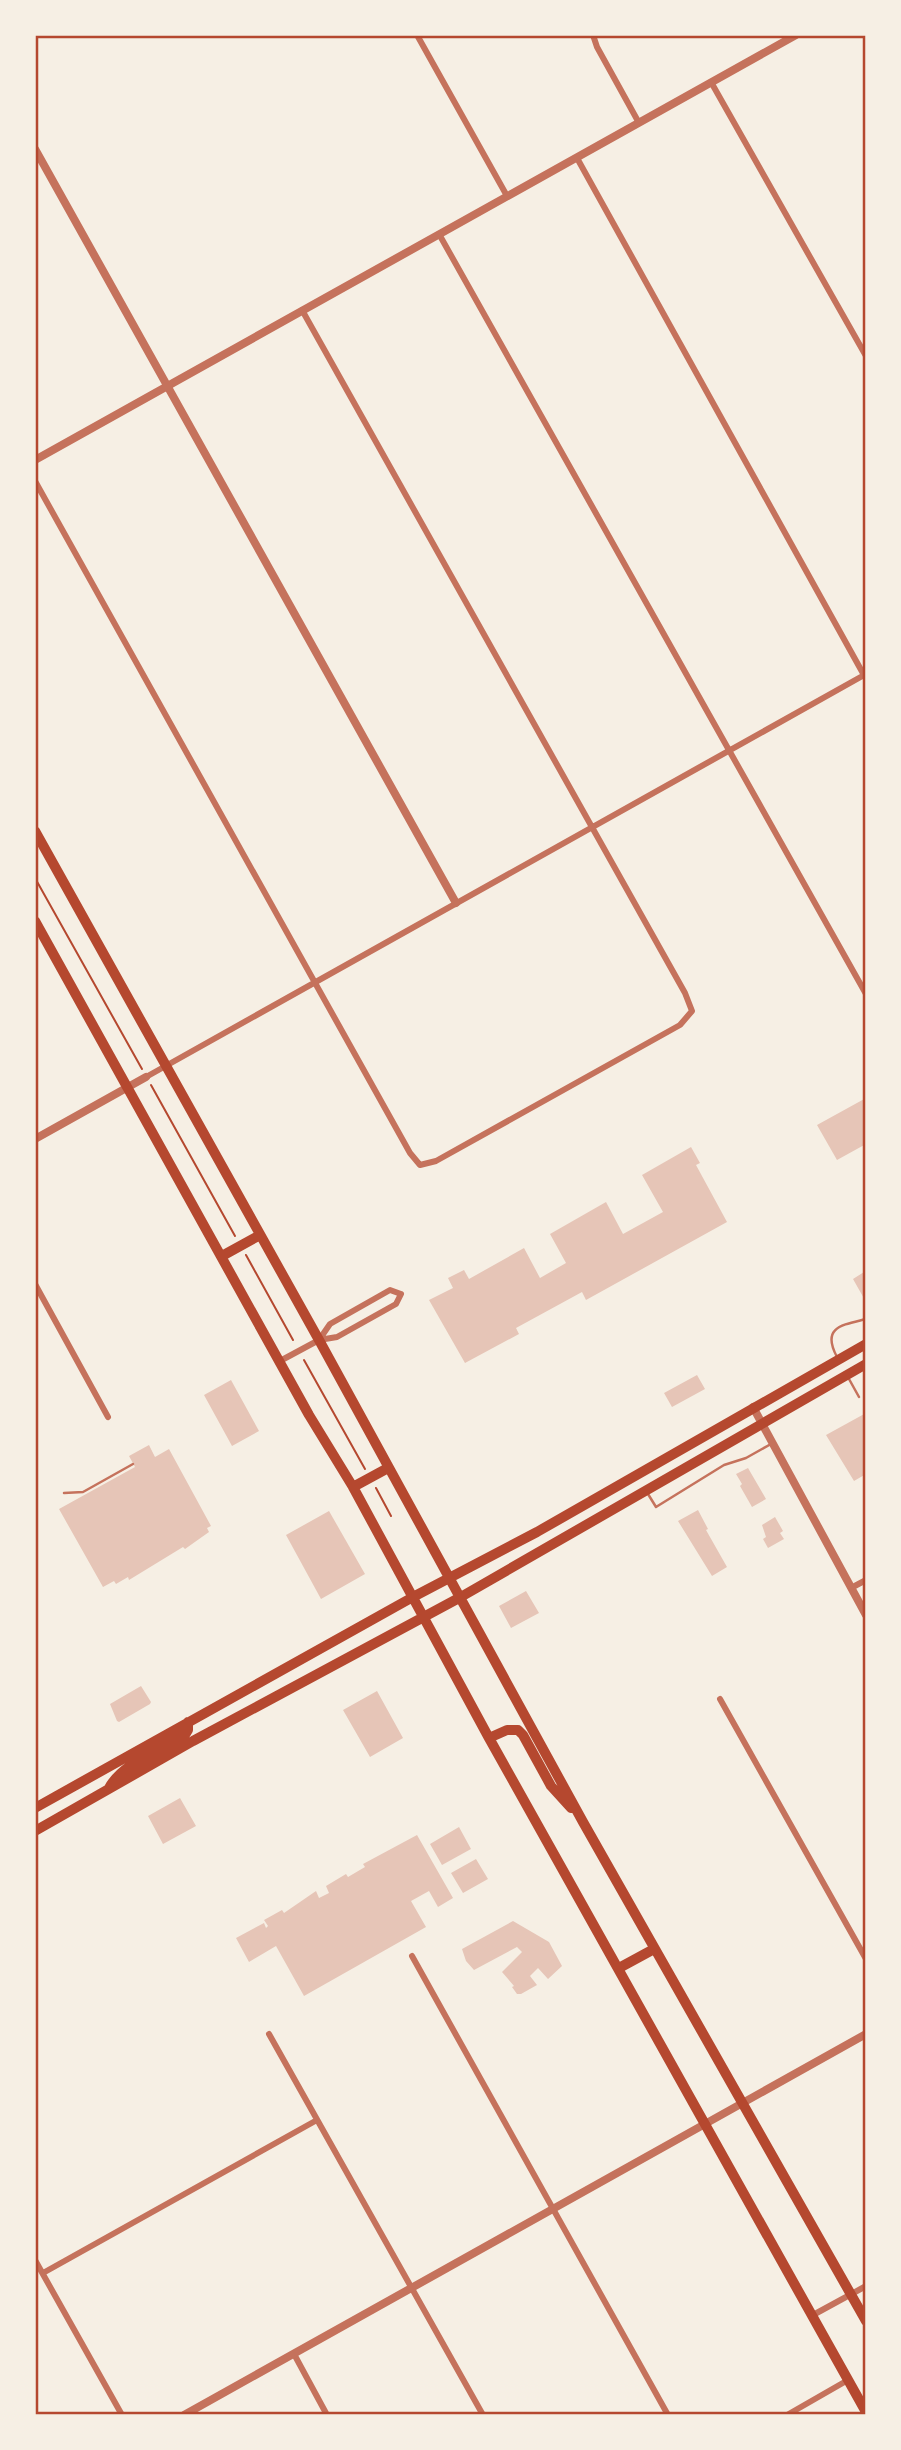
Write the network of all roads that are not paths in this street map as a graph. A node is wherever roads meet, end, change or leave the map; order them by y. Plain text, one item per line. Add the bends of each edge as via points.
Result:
1 (417, 35) edge
2 (593, 35) edge
3 (796, 35) edge
4 (711, 82) junction
5 (639, 123) junction
6 (35, 149) edge
7 (577, 158) junction
8 (507, 196) junction
9 (439, 234) junction
10 (302, 310) junction
11 (866, 356) edge
12 (166, 386) junction
13 (35, 460) edge
14 (35, 481) edge
15 (865, 676) edge
16 (729, 751) junction
17 (593, 827) junction
18 (35, 831) edge
19 (456, 903) junction
20 (35, 921) edge
21 (315, 982) junction
22 (866, 993) edge
23 (166, 1066) junction
24 (146, 1077) joint
25 (127, 1087) junction
26 (35, 1139) edge
27 (260, 1235) junction
28 (222, 1256) junction
29 (35, 1284) edge
30 (866, 1319) edge
31 (319, 1340) junction
32 (866, 1344) edge
33 (838, 1360) junction
34 (280, 1361) junction
35 (866, 1364) edge
36 (847, 1376) junction
37 (859, 1397) dead end
38 (753, 1408) junction
39 (108, 1417) dead end
40 (761, 1424) junction
41 (771, 1444) junction
42 (134, 1464) dead end
43 (388, 1468) junction
44 (353, 1488) junction
45 (646, 1490) junction
46 (64, 1493) dead end
47 (449, 1580) junction
48 (866, 1580) edge
49 (851, 1588) junction
50 (413, 1597) junction
51 (459, 1598) junction
52 (866, 1615) edge
53 (423, 1616) junction
54 (720, 1699) dead end
55 (188, 1722) junction
56 (489, 1738) junction
57 (108, 1789) junction
58 (35, 1808) edge
59 (583, 1822) junction
60 (35, 1831) edge
61 (654, 1949) junction
62 (412, 1956) dead end
63 (866, 1959) edge
64 (619, 1968) junction
65 (269, 2034) dead end
66 (866, 2034) edge
67 (744, 2103) junction
68 (317, 2120) junction
69 (706, 2124) junction
70 (553, 2210) junction
71 (35, 2260) edge
72 (43, 2273) junction
73 (866, 2286) edge
74 (412, 2288) junction
75 (851, 2294) junction
76 (813, 2315) junction
77 (866, 2321) edge
78 (294, 2354) junction
79 (848, 2380) junction
80 (866, 2412) edge
81 (122, 2415) edge
82 (184, 2415) edge
83 (327, 2415) edge
84 (483, 2415) edge
85 (668, 2415) edge
86 (787, 2415) edge

1 - 8 street
2 - 5 street
3 - 4 street
4 - 5 street
4 - 11 street
5 - 7 street
6 - 12 street
7 - 8 street
7 - 15 street
8 - 9 street
9 - 10 street
9 - 16 street
10 - 12 street
10 - 17 street
12 - 13 street
12 - 19 street
14 - 21 street
15 - 16 street
16 - 17 street
16 - 22 street
17 - 19 street
17 - 21 street via 685,993 692,1012 680,1025 436,1161 421,1165 410,1153
18 - 23 main road
19 - 21 street
20 - 25 main road
21 - 23 street
23 - 24 street
23 - 27 main road
24 - 25 street
25 - 26 street
25 - 28 main road
27 - 28 main road
27 - 31 main road
28 - 34 main road
29 - 39 street
30 - 33 lane via 832,1333
31 - 31 street via 337,1337 396,1304 401,1294 390,1290 354,1310 330,1324
31 - 34 street
31 - 43 main road
32 - 33 main road
33 - 38 main road
34 - 44 main road
35 - 36 main road
36 - 37 lane
36 - 40 main road
38 - 40 street
38 - 47 main road
40 - 41 street
40 - 45 main road
41 - 45 lane via 724,1465 656,1507
41 - 49 street
42 - 46 lane via 83,1492
43 - 44 main road
43 - 47 main road
44 - 50 main road
45 - 51 main road
47 - 50 main road
47 - 51 main road
48 - 49 street
49 - 52 street
50 - 53 main road
50 - 55 main road
51 - 53 main road
51 - 59 main road
53 - 56 main road
53 - 57 main road
54 - 63 street
55 - 57 main road via 185,1735 125,1769
55 - 58 main road
56 - 59 main road via 518,1730 551,1786
56 - 64 main road
57 - 60 main road
59 - 61 main road
61 - 64 main road
61 - 67 main road
62 - 70 street
64 - 69 main road
65 - 68 street
66 - 67 street
67 - 69 street
67 - 75 main road
68 - 72 street
68 - 74 street
69 - 70 street
69 - 76 main road
70 - 74 street
70 - 85 street
71 - 72 street
72 - 81 street
73 - 75 street
74 - 78 street
74 - 84 street
75 - 76 street
75 - 77 main road
76 - 79 main road
78 - 82 street
78 - 83 street
79 - 80 main road
79 - 86 street

